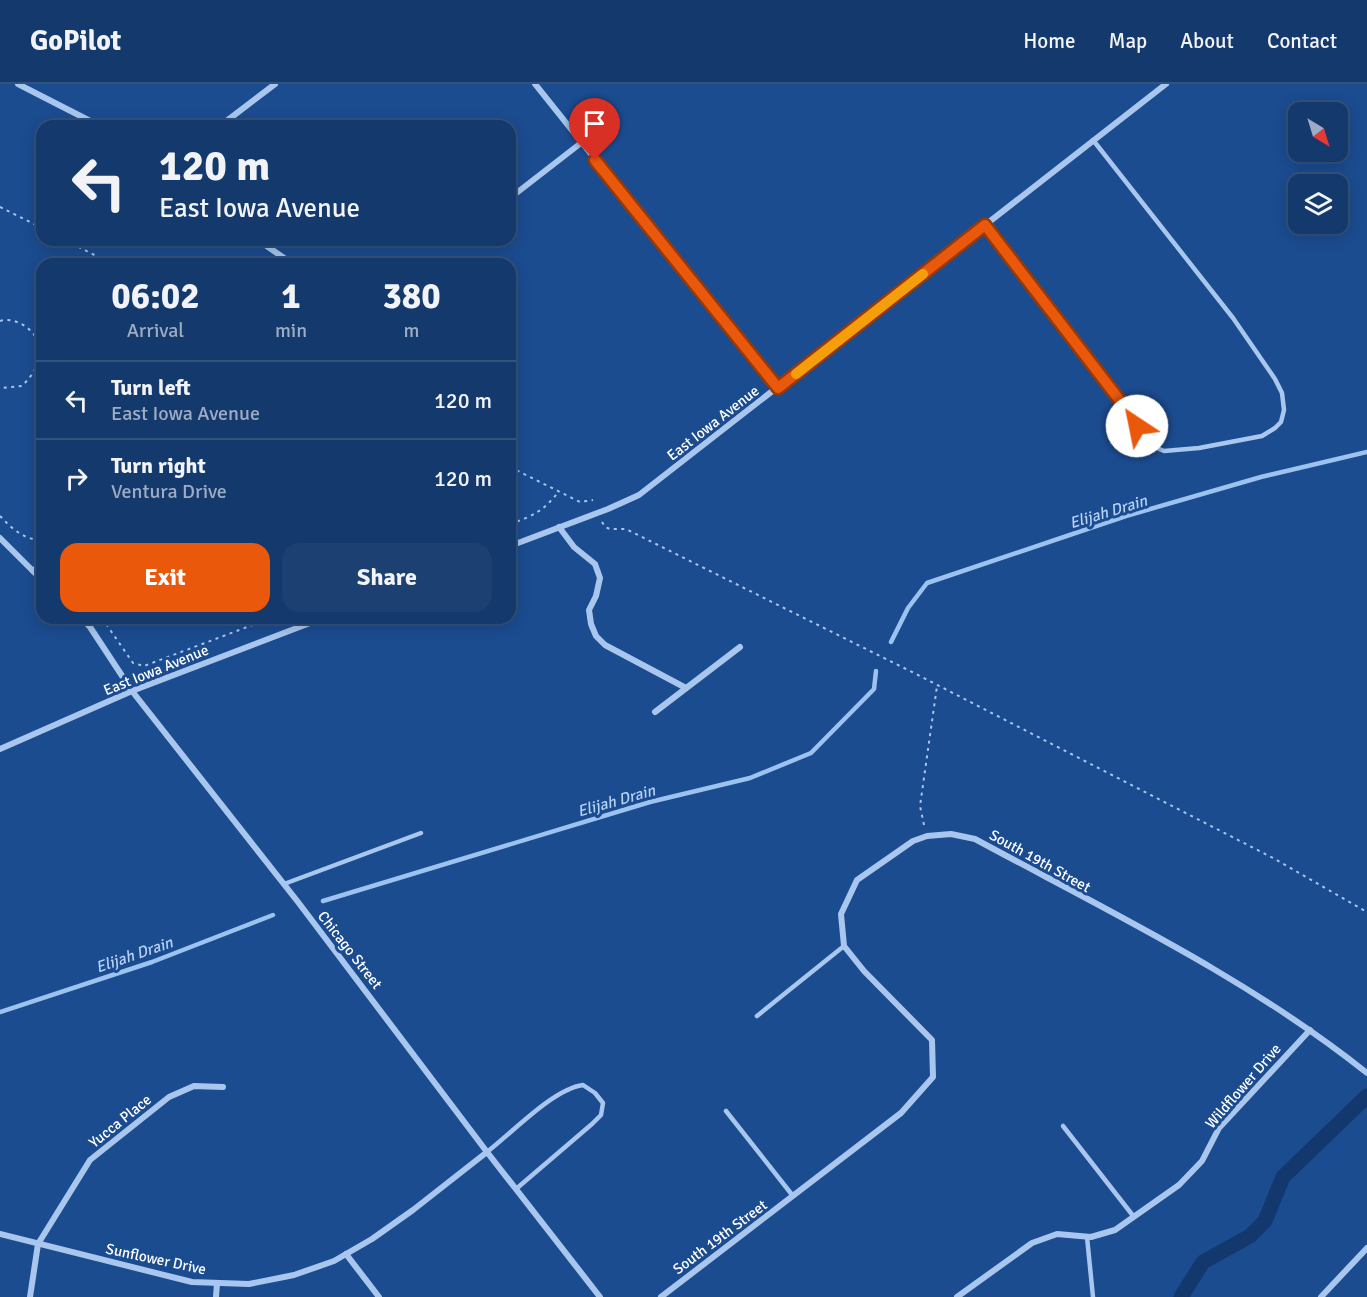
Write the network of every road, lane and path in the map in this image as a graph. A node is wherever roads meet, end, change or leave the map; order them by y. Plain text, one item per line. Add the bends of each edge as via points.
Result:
1 (18, 84) edge
2 (275, 84) edge
3 (535, 84) edge
4 (1166, 84) edge
5 (88, 120) edge
6 (228, 120) edge
7 (1093, 140) junction
8 (581, 143) junction
9 (516, 193) edge
10 (0, 207) edge
11 (36, 225) edge
12 (985, 225) junction
13 (77, 246) edge
14 (267, 246) edge
15 (100, 258) edge
16 (284, 258) dead end
17 (0, 321) edge
18 (36, 336) edge
19 (36, 367) edge
20 (0, 388) edge
21 (778, 388) junction
22 (516, 469) edge
23 (559, 491) junction
24 (593, 500) dead end
25 (0, 516) edge
26 (516, 522) edge
27 (602, 522) dead end
28 (559, 527) junction
29 (0, 538) edge
30 (36, 540) edge
31 (516, 544) edge
32 (36, 568) edge
33 (33, 571) junction
34 (36, 574) edge
35 (87, 624) edge
36 (106, 624) edge
37 (255, 624) edge
38 (307, 624) edge
39 (740, 646) dead end
40 (938, 686) junction
41 (686, 688) junction
42 (132, 691) junction
43 (655, 712) dead end
44 (0, 749) edge
45 (421, 833) dead end
46 (927, 836) junction
47 (284, 884) junction
48 (1367, 912) edge
49 (844, 946) junction
50 (757, 1017) dead end
51 (1310, 1030) junction
52 (1367, 1073) edge
53 (223, 1087) dead end
54 (726, 1111) dead end
55 (1063, 1126) dead end
56 (488, 1152) junction
57 (516, 1189) junction
58 (793, 1196) junction
59 (1134, 1217) junction
60 (0, 1234) edge
61 (1087, 1237) junction
62 (38, 1244) junction
63 (1367, 1248) edge
64 (346, 1254) junction
65 (217, 1283) junction
66 (30, 1297) edge
67 (216, 1297) edge
68 (380, 1297) edge
69 (600, 1297) edge
70 (661, 1297) edge
71 (957, 1297) edge
72 (1093, 1297) edge
73 (1321, 1297) edge

1 - 5 street
2 - 6 street
3 - 8 street
4 - 7 street, East Iowa Avenue
7 - 12 street, East Iowa Avenue
7 - 12 lane via 1233,318 1275,379 1284,410 1275,428 1262,436 1199,448 1164,451 1150,445
8 - 9 street
8 - 21 street
10 - 11 path
12 - 21 street, East Iowa Avenue
13 - 15 path
14 - 16 street
17 - 18 path via 22,324
19 - 20 path via 22,386
21 - 28 street, East Iowa Avenue via 639,495
22 - 23 path
23 - 24 path via 580,502
23 - 26 path via 535,515
25 - 30 path via 12,529
27 - 40 path via 610,529 626,529 738,583
28 - 31 street, East Iowa Avenue
28 - 41 street via 594,564 600,578 589,610 596,636 605,645
29 - 33 street
32 - 33 street
33 - 34 street
35 - 42 street, Chicago Street
36 - 37 path via 133,663 144,666
38 - 42 street, East Iowa Avenue
39 - 41 street
40 - 46 path via 920,806
40 - 48 path via 1273,858
41 - 43 street
42 - 44 street, East Iowa Avenue
42 - 47 street, Chicago Street
45 - 47 lane
46 - 49 street, South 19th Street via 913,841 857,880 841,915
46 - 51 street, South 19th Street via 975,838 1235,982
47 - 56 street, Chicago Street
49 - 50 lane
49 - 58 street, South 19th Street via 932,1040 933,1077 901,1113
51 - 52 street, South 19th Street
51 - 59 street, Wildflower Drive via 1219,1128 1202,1161 1179,1185
53 - 62 street, Yucca Place via 194,1086 169,1097 90,1160
54 - 58 lane
55 - 59 lane
56 - 57 street, Chicago Street
56 - 57 lane via 571,1086 583,1085 603,1103 601,1115 579,1137
56 - 64 street, Sunflower Drive via 413,1210
57 - 69 street, Chicago Street
58 - 70 street, South 19th Street
59 - 61 street, Wildflower Drive via 1115,1230
60 - 62 street, Sunflower Drive
61 - 71 street, Wildflower Drive via 1057,1234 1032,1243
61 - 72 lane
62 - 65 street, Sunflower Drive via 192,1282
62 - 66 street
63 - 73 street
64 - 65 street, Sunflower Drive via 282,1277 249,1284
64 - 68 street
65 - 67 street

